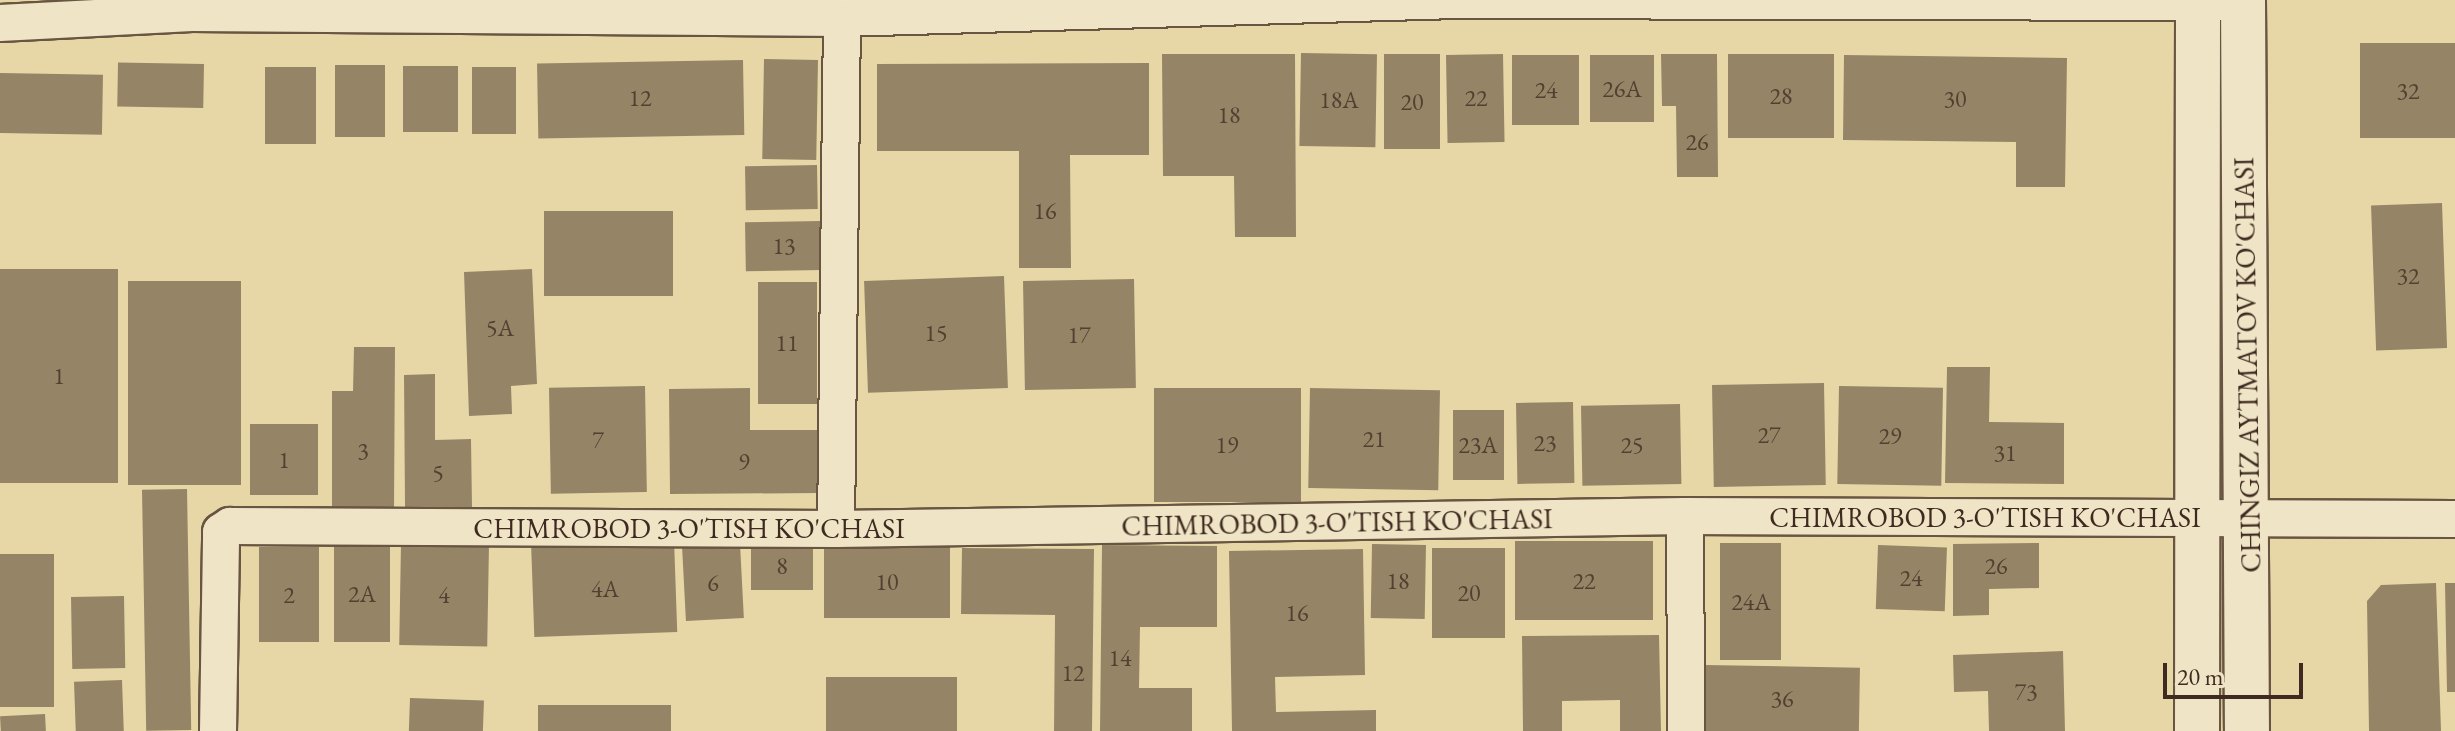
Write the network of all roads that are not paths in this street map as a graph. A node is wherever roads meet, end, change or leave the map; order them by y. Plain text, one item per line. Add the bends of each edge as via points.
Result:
1 (2198, 1) edge
2 (2243, 1) edge
3 (842, 18) junction
4 (0, 23) edge
5 (1685, 516) junction
6 (2197, 518) junction
7 (2250, 518) junction
8 (2455, 519) edge
9 (836, 529) junction
10 (218, 731) edge
11 (1686, 731) edge
12 (2197, 731) edge
13 (2247, 731) edge

1 - 2 street
1 - 3 street via 1455,0
1 - 6 main road, CHINGIZ AYTMATOV KO'CHASI
2 - 7 main road, CHINGIZ AYTMATOV KO'CHASI
3 - 4 street via 192,13
3 - 9 street
5 - 6 street, CHIMROBOD 3-O'TISH KO'CHASI
5 - 9 street, CHIMROBOD 3-O'TISH KO'CHASI
5 - 11 street
6 - 7 street, CHIMROBOD 3-O'TISH KO'CHASI
6 - 12 main road, CHINGIZ AYTMATOV KO'CHASI
7 - 8 street, CHIMROBOD 3-O'TISH KO'CHASI
7 - 13 main road, CHINGIZ AYTMATOV KO'CHASI
9 - 10 street, CHIMROBOD 3-O'TISH KO'CHASI via 230,526 221,532

